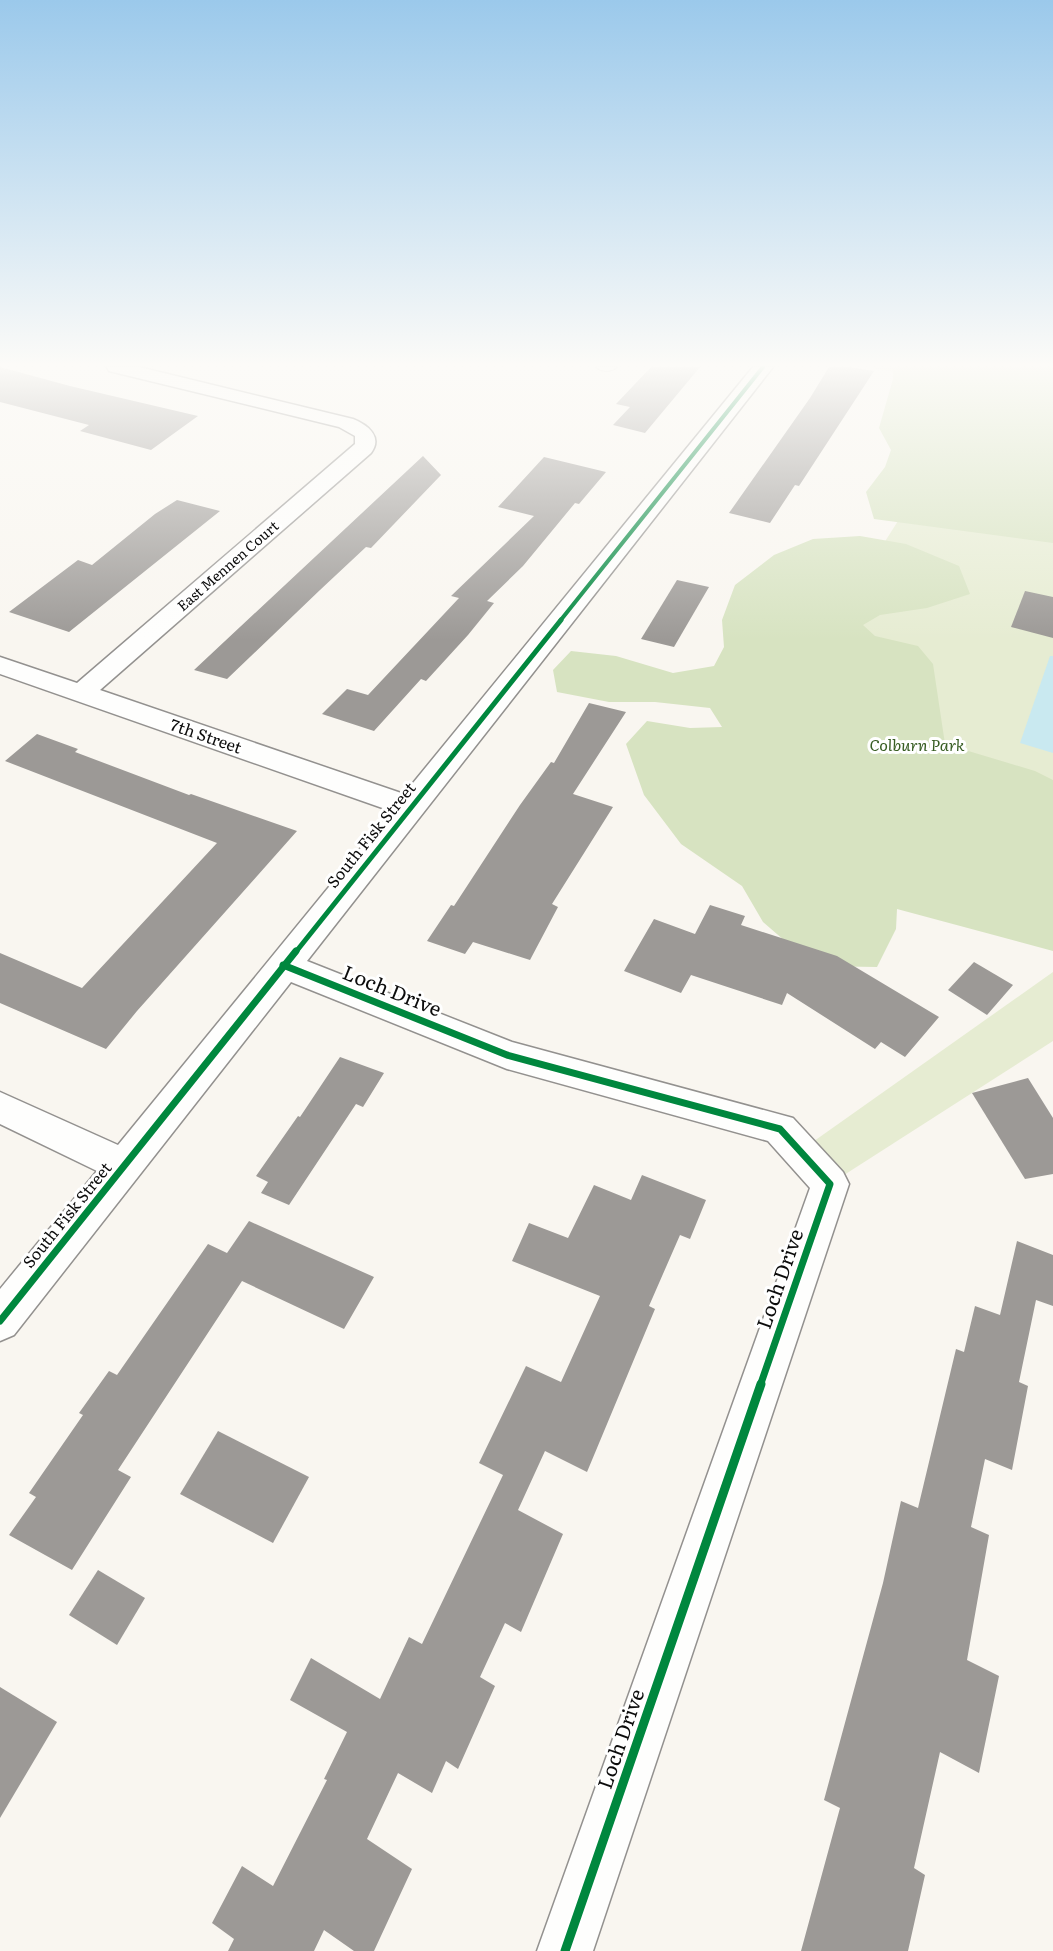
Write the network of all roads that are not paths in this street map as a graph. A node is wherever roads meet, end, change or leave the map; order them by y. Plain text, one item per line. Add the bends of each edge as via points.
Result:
1 (354, 458) edge
2 (690, 458) edge
3 (0, 665) edge
4 (81, 693) junction
5 (411, 807) junction
6 (283, 965) junction
7 (0, 1107) edge
8 (124, 1166) junction
9 (0, 1321) edge
10 (566, 1951) edge

1 - 4 street, East Mennen Court
2 - 5 street, South Fisk Street
3 - 4 street, 7th Street
4 - 5 street, 7th Street
5 - 6 street, South Fisk Street
6 - 8 street, South Fisk Street
6 - 10 street, Loch Drive via 507,1055 780,1129 830,1184
7 - 8 street
8 - 9 street, South Fisk Street

